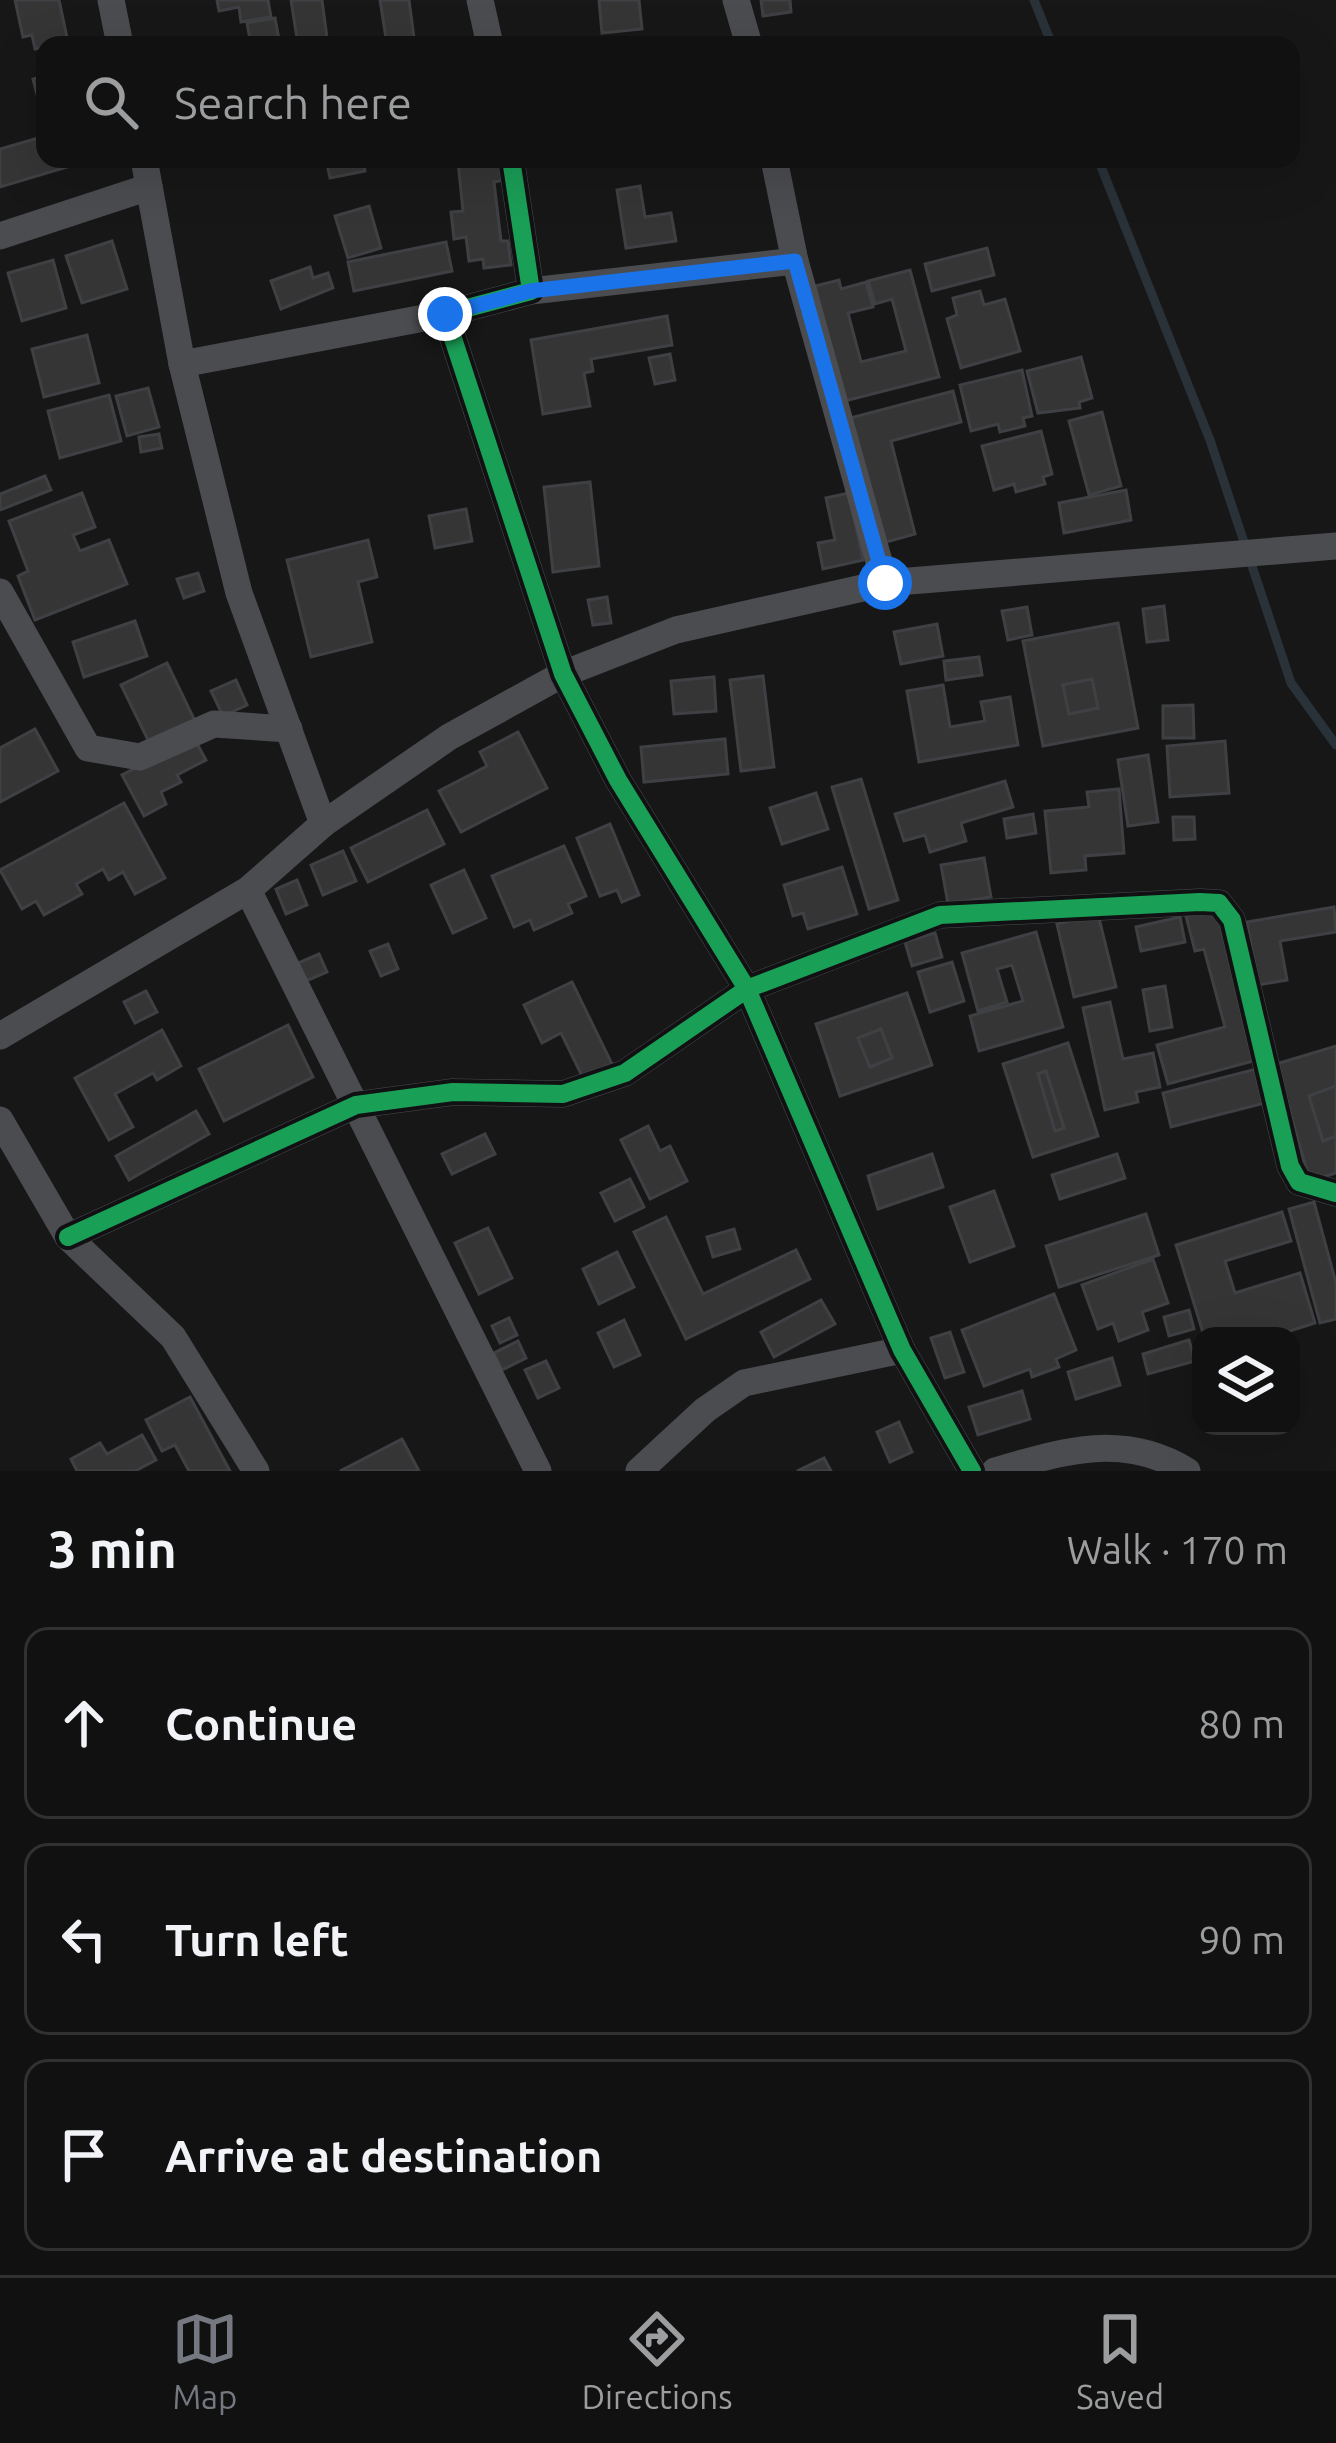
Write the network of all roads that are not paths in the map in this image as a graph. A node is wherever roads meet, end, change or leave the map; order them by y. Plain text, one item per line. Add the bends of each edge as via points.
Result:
1 (111, 0) edge
2 (480, 0) edge
3 (736, 0) edge
4 (118, 36) edge
5 (488, 36) edge
6 (746, 36) edge
7 (512, 168) edge
8 (776, 168) edge
9 (147, 173) edge
10 (0, 236) edge
11 (795, 261) junction
12 (530, 291) junction
13 (445, 314) junction
14 (182, 364) junction
15 (1336, 546) edge
16 (885, 583) junction
17 (0, 592) edge
18 (8, 630) edge
19 (562, 674) junction
20 (289, 730) junction
21 (323, 824) junction
22 (248, 890) junction
23 (747, 989) junction
24 (0, 1036) edge
25 (356, 1105) junction
26 (0, 1120) edge
27 (1336, 1193) edge
28 (68, 1237) junction
29 (902, 1350) junction
30 (256, 1471) edge
31 (538, 1471) edge
32 (639, 1471) edge
33 (972, 1471) edge
34 (995, 1471) edge
35 (1187, 1471) edge

1 - 4 street
2 - 5 street
3 - 6 street
7 - 12 street
8 - 11 street
9 - 10 street
9 - 14 street
11 - 12 street
11 - 16 street
12 - 13 street
13 - 14 street
13 - 19 street
14 - 20 street via 239,593
15 - 16 street
16 - 19 street via 676,630
17 - 18 street
18 - 20 street via 88,748 140,757 214,724
19 - 21 street via 449,736
19 - 23 street
20 - 21 street
21 - 22 street
22 - 24 street
22 - 25 street
23 - 25 street via 625,1073 563,1094 453,1092
23 - 27 street via 940,915 1220,903 1232,920 1290,1166 1299,1182
23 - 29 street
25 - 28 street
25 - 31 street
26 - 28 street
28 - 30 street via 173,1336
29 - 32 street via 744,1384
29 - 33 street
34 - 35 street via 1121,1444

